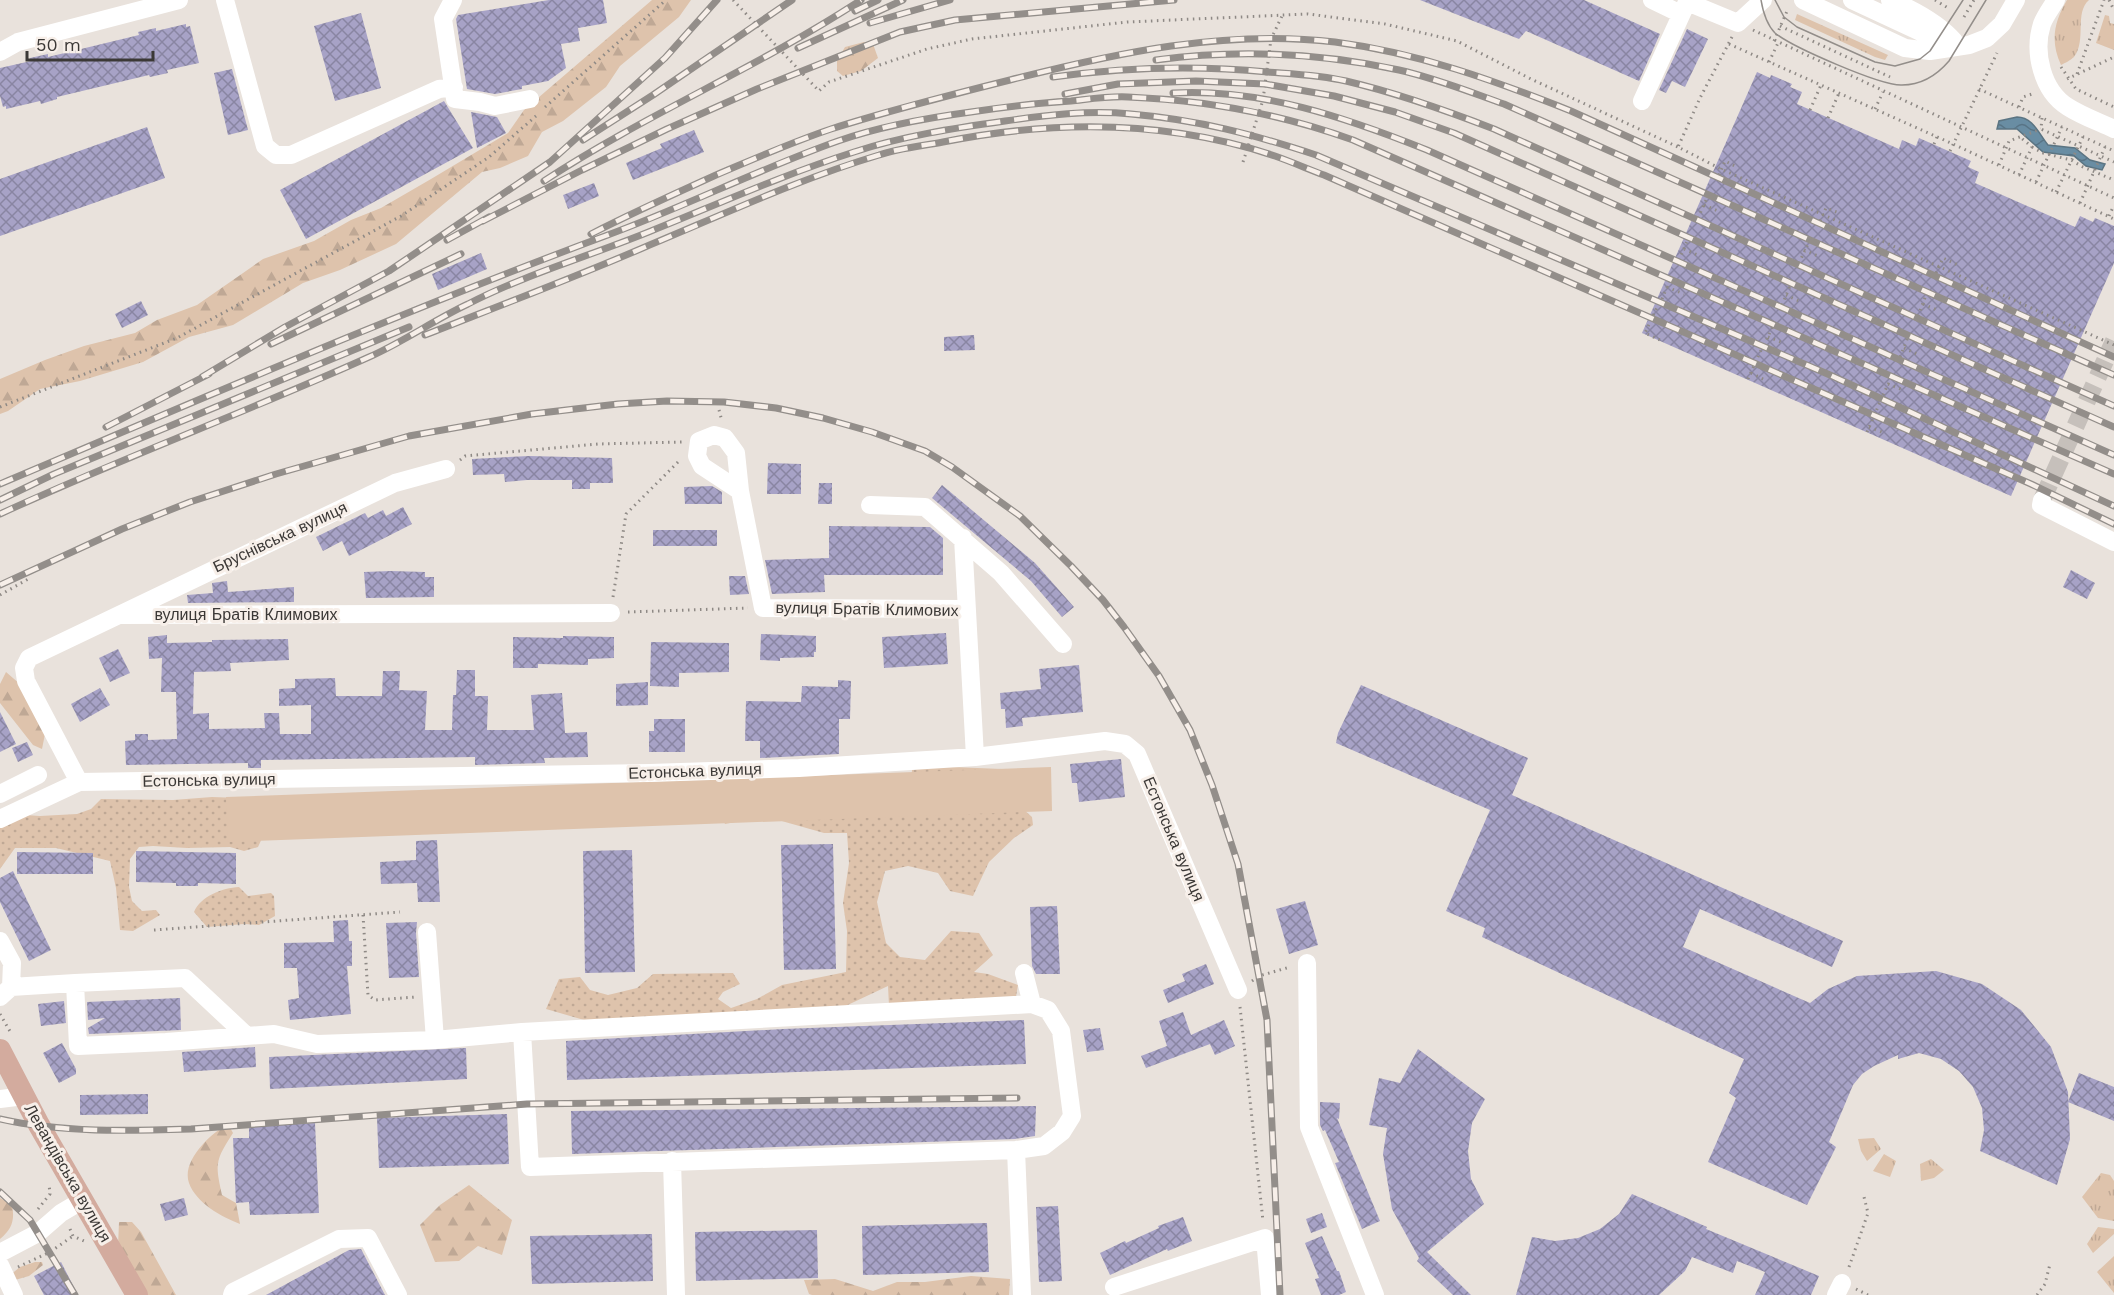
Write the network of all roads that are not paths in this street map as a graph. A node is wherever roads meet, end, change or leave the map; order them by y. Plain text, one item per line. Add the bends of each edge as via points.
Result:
1 (179, 0) edge
2 (225, 0) edge
3 (453, 0) edge
4 (1652, 0) edge
5 (1763, 0) edge
6 (1803, 0) edge
7 (1852, 0) edge
8 (1890, 0) edge
9 (2016, 0) edge
10 (2056, 0) edge
11 (1681, 14) junction
12 (1958, 46) junction
13 (2038, 46) junction
14 (0, 52) edge
15 (454, 87) junction
16 (530, 99) dead end
17 (1642, 101) dead end
18 (2114, 118) edge
19 (2114, 129) edge
20 (446, 469) road end
21 (740, 491) junction
22 (2042, 500) dead end
23 (870, 506) dead end
24 (963, 538) junction
25 (2114, 542) edge
26 (966, 609) junction
27 (611, 613) road end
28 (117, 615) junction
29 (1063, 644) dead end
30 (975, 757) junction
31 (38, 775) dead end
32 (79, 782) junction
33 (0, 795) edge
34 (0, 819) edge
35 (427, 932) dead end
36 (0, 941) edge
37 (1307, 963) road end
38 (1024, 973) dead end
39 (75, 983) junction
40 (1238, 990) road end
41 (6, 992) edge
42 (1032, 1004) junction
43 (522, 1032) junction
44 (247, 1036) junction
45 (435, 1040) junction
46 (0, 1050) edge
47 (24, 1096) junction
48 (0, 1099) edge
49 (1016, 1150) junction
50 (672, 1161) junction
51 (83, 1200) junction
52 (0, 1253) edge
53 (2, 1269) edge
54 (1114, 1287) dead end
55 (15, 1295) edge
56 (137, 1295) edge
57 (232, 1295) edge
58 (398, 1295) edge
59 (676, 1295) edge
60 (1022, 1295) edge
61 (1270, 1295) edge
62 (1375, 1295) edge

1 - 14 street via 18,42
2 - 15 street via 265,146 276,155 291,155 439,89
3 - 15 street via 442,19
4 - 11 street
5 - 11 street via 1738,23 1687,2
6 - 12 street via 1913,50
7 - 12 street
8 - 12 street via 1944,31
9 - 12 street via 1994,33
10 - 13 street via 2042,23
11 - 17 street
13 - 18 street via 2072,98
13 - 19 street via 2041,68 2056,97 2067,107
15 - 16 street via 455,99 495,106
20 - 28 street, Бруснівська вулиця via 395,483
21 - 21 street via 702,466 699,441 714,435 725,438 736,453
21 - 26 street, вулиця Братів Климових via 764,608
22 - 25 street via 2041,505
23 - 24 street via 925,507
24 - 26 street
24 - 29 street via 1001,573
26 - 30 street, вулиця Братів Климових
27 - 28 street, вулиця Братів Климових
28 - 32 street, вулиця Братів Климових via 29,658 24,668 26,681
30 - 32 street, Естонська вулиця via 650,773
30 - 40 street, Естонська вулиця via 1105,741 1125,744 1137,754
31 - 33 street
32 - 34 street, Естонська вулиця
35 - 45 street
36 - 41 street via 12,963
37 - 62 street via 1309,1128
38 - 42 street
39 - 41 street
39 - 44 street via 185,978
39 - 44 street via 78,1046
42 - 43 street
42 - 49 street via 1048,1010 1061,1031 1072,1116 1062,1132 1044,1146
43 - 45 street
43 - 50 street via 530,1167
44 - 45 street via 274,1034 317,1044
46 - 47 main road, Левандівська вулиця
47 - 48 street
47 - 51 main road, Левандівська вулиця
49 - 50 street
49 - 60 street
50 - 59 street
51 - 52 street via 38,1233
51 - 56 main road, Левандівська вулиця
53 - 55 street
54 - 61 street via 1265,1238
57 - 58 street via 339,1239 368,1238

